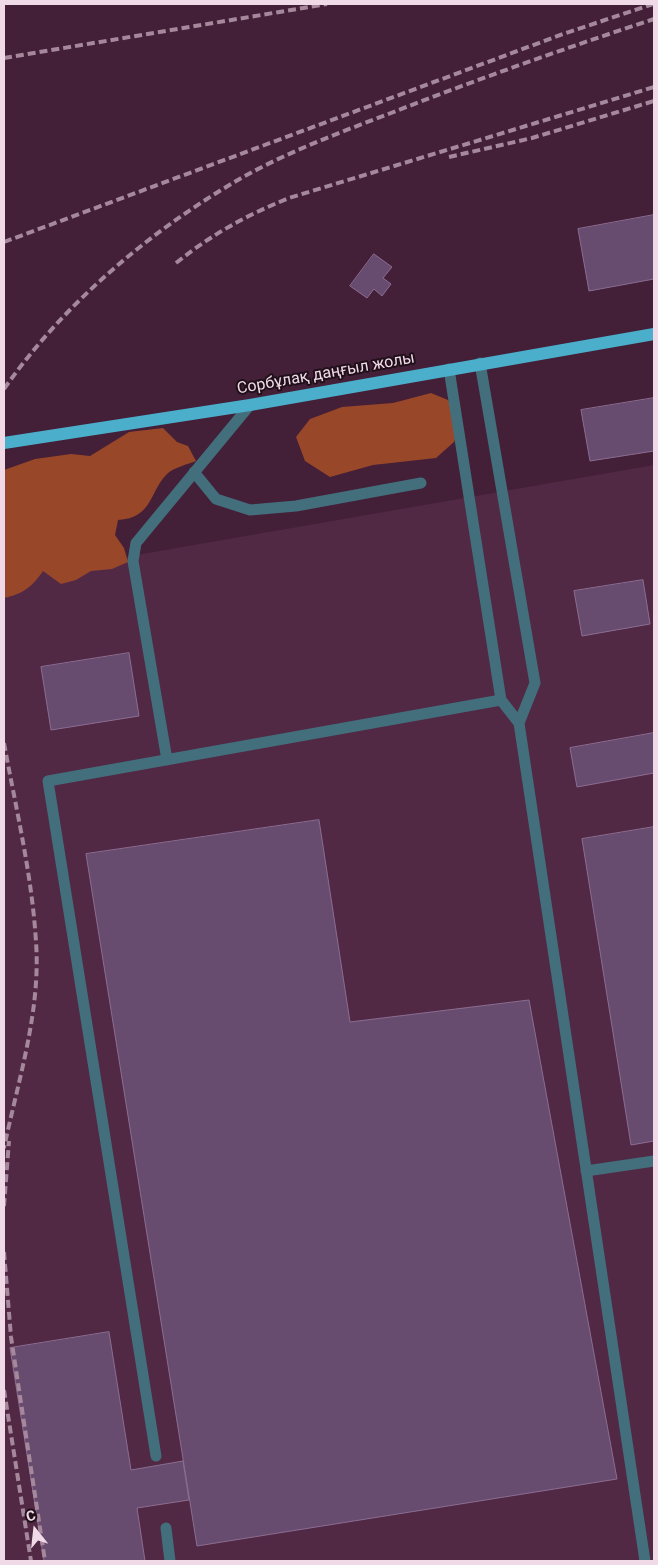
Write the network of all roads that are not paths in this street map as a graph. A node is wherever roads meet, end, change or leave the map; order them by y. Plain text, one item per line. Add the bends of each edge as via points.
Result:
1 (654, 334) edge
2 (480, 363) junction
3 (449, 368) junction
4 (250, 405) junction
5 (4, 443) edge
6 (194, 472) junction
7 (421, 483) dead end
8 (500, 700) junction
9 (518, 723) junction
10 (167, 760) junction
11 (654, 1161) edge
12 (586, 1171) junction
13 (156, 1456) dead end
14 (166, 1528) dead end
15 (170, 1561) edge
16 (645, 1561) edge

1 - 2 main road, Сорбұлақ даңғыл жолы
2 - 3 main road, Сорбұлақ даңғыл жолы
2 - 9 lane via 535,683
3 - 4 main road, Сорбұлақ даңғыл жолы
3 - 8 lane
4 - 5 main road, Сорбұлақ даңғыл жолы
4 - 6 lane
6 - 7 lane via 216,499 250,510 296,506
6 - 10 lane via 136,543 133,561
8 - 9 lane
8 - 10 lane
9 - 12 lane
10 - 13 lane via 48,781
11 - 12 lane
12 - 16 lane
14 - 15 lane

